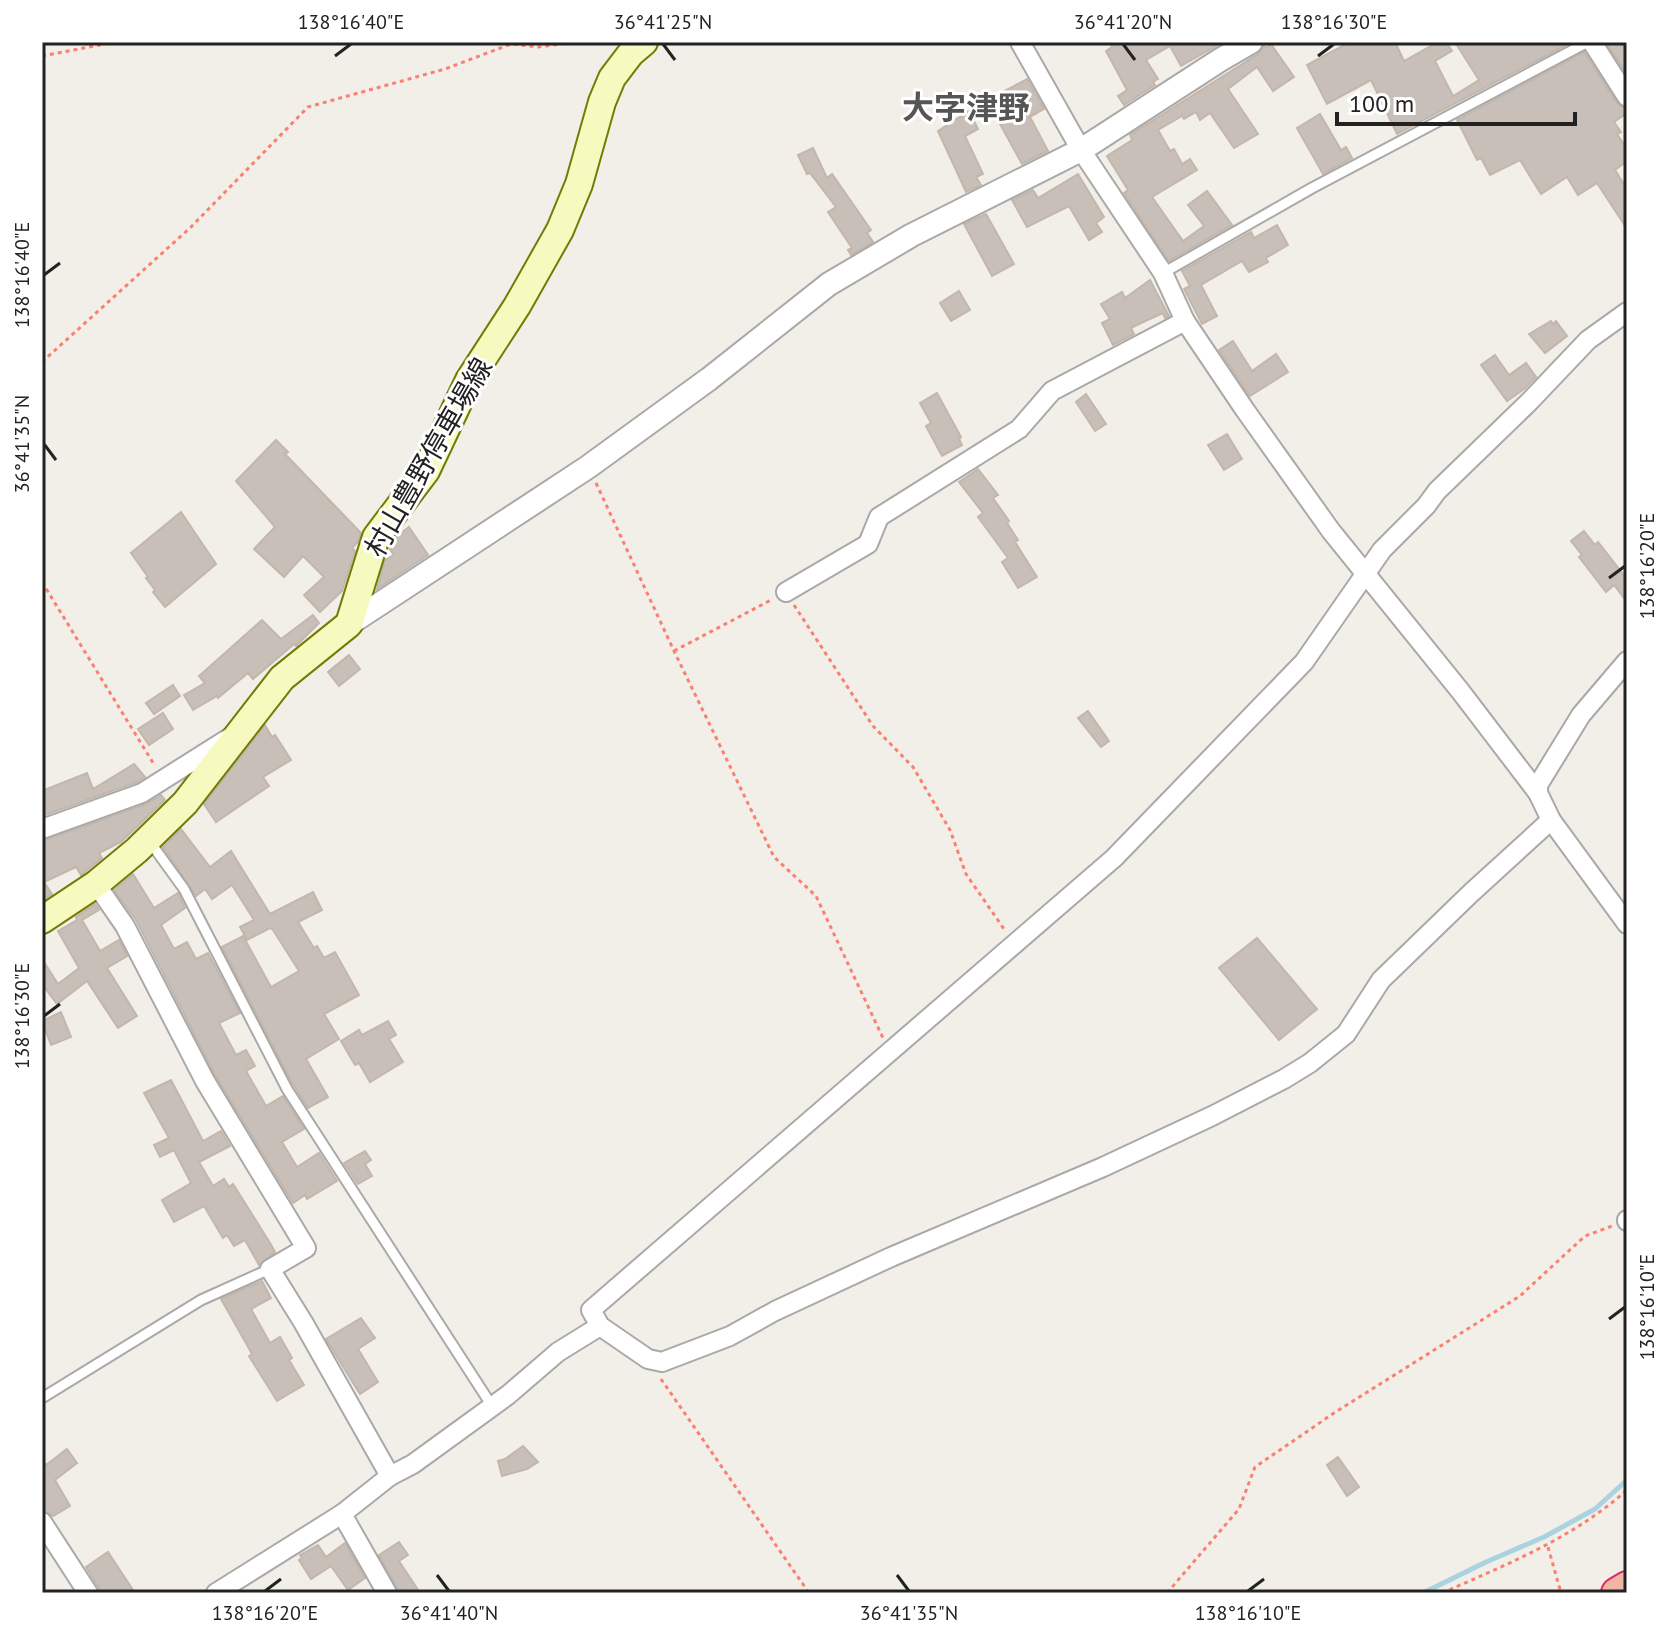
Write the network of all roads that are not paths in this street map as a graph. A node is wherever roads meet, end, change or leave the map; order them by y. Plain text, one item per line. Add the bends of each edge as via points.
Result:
1 (644, 42) edge
2 (1020, 42) edge
3 (1251, 42) edge
4 (1590, 42) edge
5 (1627, 97) edge
6 (1081, 150) junction
7 (1163, 273) junction
8 (1627, 312) edge
9 (1185, 321) junction
10 (1365, 573) junction
11 (786, 592) road end
12 (349, 624) junction
13 (1627, 661) edge
14 (242, 729) junction
15 (1538, 793) junction
16 (1551, 820) junction
17 (42, 829) edge
18 (148, 839) junction
19 (96, 884) junction
20 (42, 920) edge
21 (1627, 924) edge
22 (270, 1269) junction
23 (600, 1326) junction
24 (42, 1398) edge
25 (492, 1406) junction
26 (390, 1476) junction
27 (342, 1514) junction
28 (42, 1522) edge
29 (1627, 1587) edge
30 (88, 1593) edge
31 (216, 1593) edge
32 (387, 1593) edge
33 (1617, 1593) edge

1 - 12 main road, 村山豊野停車場線 via 612,78 560,230 469,380 426,471 376,537
2 - 6 street
3 - 6 street
4 - 5 street
4 - 7 lane
6 - 7 street
6 - 12 street via 912,235 829,284 588,467
7 - 9 street
8 - 10 street via 1588,340 1437,491
9 - 10 street
9 - 11 street via 1052,391 1019,429 879,517 868,544
10 - 15 street
10 - 23 street via 1304,662 1114,858 591,1310
12 - 14 main road via 282,678
13 - 15 street via 1581,715
14 - 17 street via 142,793
14 - 18 main road via 185,803
15 - 16 street
16 - 21 street
16 - 23 street via 1381,980 1346,1034 1284,1079 1103,1167 662,1362 648,1359
18 - 19 main road
18 - 25 lane via 184,889 287,1089
19 - 20 main road
19 - 22 street via 125,926 211,1091 306,1248
22 - 24 lane via 201,1300
22 - 26 street
23 - 25 street via 558,1352
25 - 26 street
26 - 27 street
27 - 31 street
27 - 32 street
28 - 30 street
29 - 33 highway

